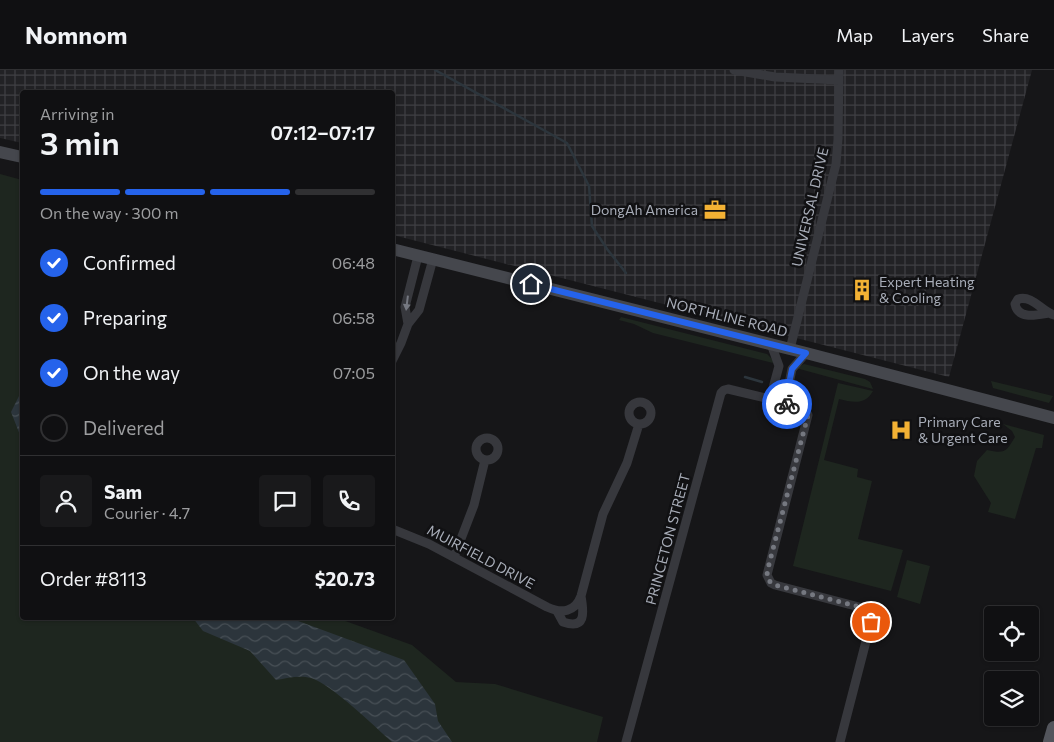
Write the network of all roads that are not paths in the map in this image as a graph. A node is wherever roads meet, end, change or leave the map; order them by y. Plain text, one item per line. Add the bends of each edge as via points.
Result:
1 (734, 70) edge
2 (839, 70) edge
3 (839, 80) junction
4 (0, 152) edge
5 (20, 157) edge
6 (395, 250) edge
7 (418, 256) junction
8 (433, 259) junction
9 (408, 324) junction
10 (771, 344) junction
11 (790, 349) junction
12 (806, 353) junction
13 (395, 354) edge
14 (770, 399) junction
15 (785, 403) junction
16 (1054, 418) edge
17 (639, 424) dead end
18 (485, 460) dead end
19 (395, 530) edge
20 (454, 557) junction
21 (581, 596) junction
22 (557, 611) junction
23 (1054, 728) edge
24 (626, 742) edge
25 (840, 742) edge
26 (1050, 742) edge

1 - 3 street via 774,77
2 - 3 street, UNIVERSAL DRIVE
3 - 11 street, UNIVERSAL DRIVE via 836,164
4 - 5 main road
6 - 7 main road, NORTHLINE ROAD
7 - 8 main road, NORTHLINE ROAD
7 -> 9 street via 406,306
8 - 9 street via 419,310
8 - 10 main road, NORTHLINE ROAD
9 - 13 street
10 - 11 main road, NORTHLINE ROAD
10 - 14 street via 779,366
11 - 12 main road, NORTHLINE ROAD
12 - 15 street via 792,369
12 - 16 main road, NORTHLINE ROAD
14 - 15 street, PRINCETON STREET
14 - 24 street, PRINCETON STREET via 728,389 721,393
15 - 25 street, PRINCETON STREET via 802,407 808,415 767,572 768,580 775,585 864,608 871,616
17 - 21 street via 627,463 603,514
18 - 20 street via 472,510
19 - 20 street, MUIRFIELD DRIVE
20 - 22 street, MUIRFIELD DRIVE
21 - 22 street via 574,608
21 - 22 street, MUIRFIELD DRIVE via 584,612 576,624 562,622
23 - 26 main road

